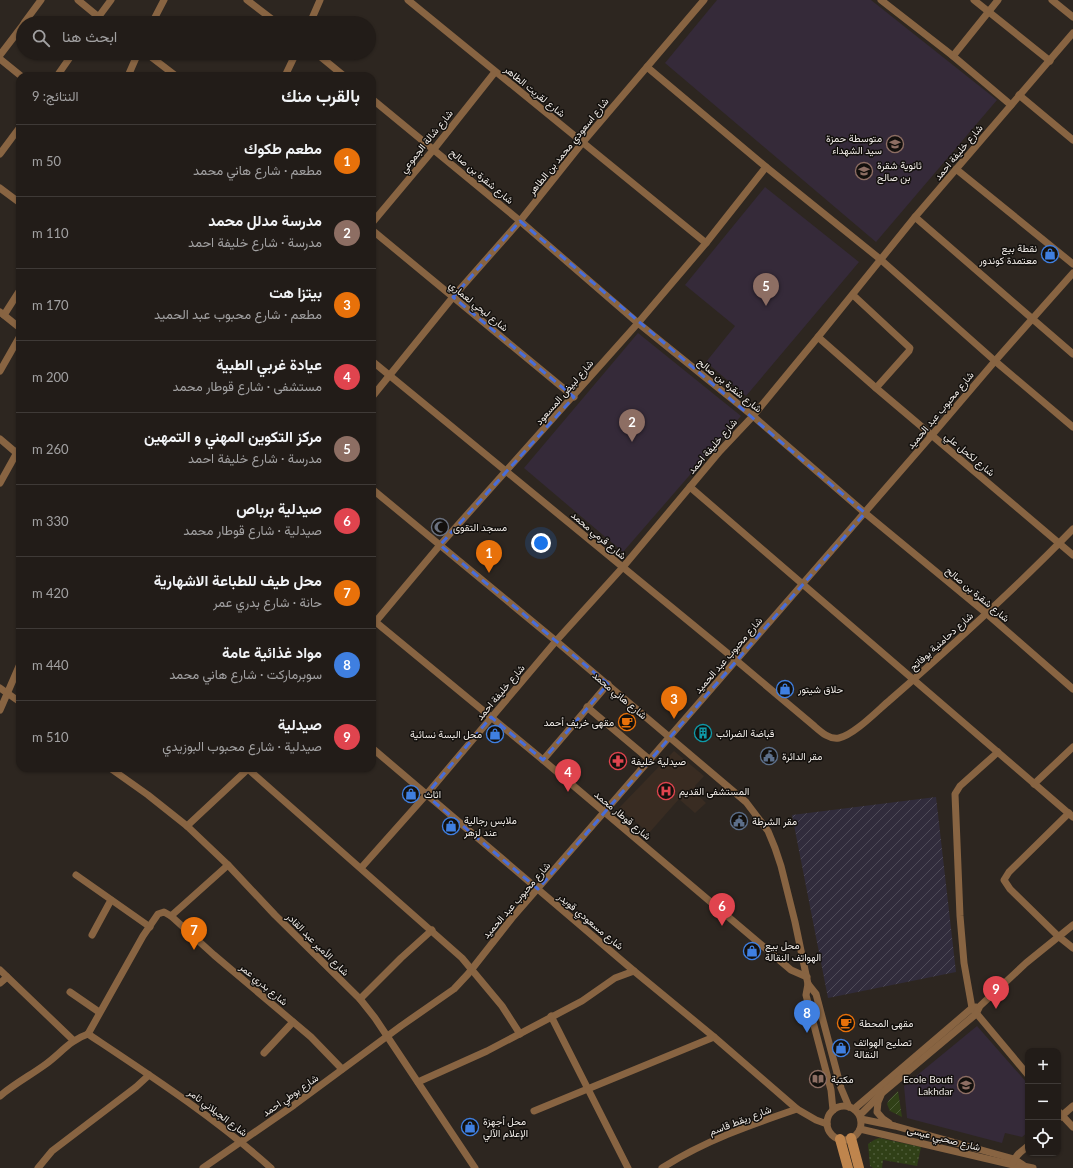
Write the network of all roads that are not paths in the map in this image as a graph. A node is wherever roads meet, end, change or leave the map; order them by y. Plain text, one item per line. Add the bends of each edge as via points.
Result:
1 (41, 0) edge
2 (78, 0) edge
3 (111, 0) edge
4 (164, 0) edge
5 (247, 0) edge
6 (320, 0) edge
7 (408, 0) edge
8 (704, 0) edge
9 (882, 0) edge
10 (974, 0) edge
11 (998, 0) edge
12 (1052, 0) edge
13 (988, 12) junction
14 (30, 16) edge
15 (92, 16) edge
16 (99, 16) edge
17 (156, 16) edge
18 (268, 16) edge
19 (313, 16) edge
20 (1073, 17) edge
21 (16, 34) edge
22 (1073, 34) edge
23 (0, 55) edge
24 (953, 56) junction
25 (0, 59) edge
26 (68, 60) edge
27 (135, 60) edge
28 (155, 60) edge
29 (293, 60) edge
30 (325, 60) edge
31 (1050, 61) junction
32 (647, 67) junction
33 (17, 72) edge
34 (60, 72) edge
35 (130, 72) edge
36 (171, 72) edge
37 (287, 72) edge
38 (339, 72) edge
39 (495, 72) junction
40 (1020, 95) junction
41 (376, 102) edge
42 (1011, 105) junction
43 (16, 132) edge
44 (1073, 140) edge
45 (583, 142) junction
46 (434, 149) junction
47 (0, 154) edge
48 (766, 167) junction
49 (956, 169) junction
50 (0, 188) edge
51 (16, 200) edge
52 (915, 217) junction
53 (376, 218) edge
54 (520, 221) junction
55 (376, 233) edge
56 (706, 243) junction
57 (880, 259) junction
58 (1073, 264) edge
59 (1073, 273) edge
60 (16, 295) edge
61 (853, 295) junction
62 (453, 297) junction
63 (2, 314) edge
64 (1033, 318) junction
65 (638, 323) junction
66 (16, 325) edge
67 (818, 337) junction
68 (16, 343) edge
69 (1073, 354) edge
70 (995, 361) junction
71 (376, 364) edge
72 (0, 371) edge
73 (390, 375) junction
74 (876, 388) junction
75 (376, 392) edge
76 (574, 397) junction
77 (753, 416) junction
78 (1073, 427) edge
79 (932, 435) junction
80 (0, 439) edge
81 (16, 450) edge
82 (16, 457) edge
83 (507, 471) junction
84 (0, 483) edge
85 (690, 487) junction
86 (376, 491) edge
87 (865, 513) junction
88 (1073, 529) edge
89 (1060, 543) junction
90 (440, 546) junction
91 (1073, 555) edge
92 (623, 568) junction
93 (803, 584) junction
94 (986, 613) junction
95 (376, 619) edge
96 (376, 624) edge
97 (556, 640) junction
98 (737, 661) junction
99 (16, 673) edge
100 (912, 680) junction
101 (608, 684) junction
102 (0, 688) edge
103 (1073, 689) edge
104 (7, 693) junction
105 (16, 699) edge
106 (587, 707) junction
107 (0, 710) edge
108 (491, 717) junction
109 (813, 725) joint
110 (670, 737) junction
111 (1073, 747) edge
112 (376, 751) edge
113 (998, 752) junction
114 (543, 760) junction
115 (650, 760) junction
116 (116, 772) edge
117 (245, 772) edge
118 (253, 772) edge
119 (1034, 784) junction
120 (426, 795) junction
121 (604, 812) junction
122 (1071, 815) edge
123 (187, 826) junction
124 (228, 865) junction
125 (361, 868) junction
126 (76, 875) dead end
127 (538, 890) junction
128 (111, 900) junction
129 (171, 916) junction
130 (1073, 925) edge
131 (150, 927) junction
132 (432, 930) junction
133 (92, 935) dead end
134 (1058, 936) junction
135 (1073, 948) edge
136 (472, 968) junction
137 (0, 970) edge
138 (634, 971) junction
139 (7, 977) junction
140 (807, 980) junction
141 (0, 983) edge
142 (70, 992) dead end
143 (360, 999) junction
144 (974, 1011) junction
145 (99, 1012) junction
146 (551, 1016) junction
147 (293, 1022) junction
148 (88, 1034) junction
149 (520, 1034) junction
150 (388, 1037) junction
151 (714, 1037) junction
152 (73, 1040) junction
153 (264, 1053) dead end
154 (342, 1069) junction
155 (1025, 1071) edge
156 (149, 1074) junction
157 (418, 1082) junction
158 (589, 1089) junction
159 (882, 1093) junction
160 (0, 1096) edge
161 (1073, 1106) edge
162 (852, 1108) junction
163 (797, 1109) junction
164 (833, 1110) junction
165 (534, 1112) dead end
166 (1061, 1114) edge
167 (860, 1117) junction
168 (1061, 1117) edge
169 (827, 1124) junction
170 (895, 1126) junction
171 (1073, 1127) edge
172 (860, 1129) junction
173 (851, 1138) junction
174 (840, 1139) junction
175 (241, 1141) junction
176 (1025, 1149) edge
177 (1014, 1162) junction
178 (38, 1168) edge
179 (203, 1168) edge
180 (271, 1168) edge
181 (475, 1168) edge
182 (628, 1168) edge
183 (662, 1168) edge
184 (848, 1168) edge
185 (859, 1168) edge
186 (1033, 1168) edge

1 - 14 street
2 - 15 street
3 - 16 street
4 - 17 street
5 - 18 street
6 - 19 street
7 - 39 street, شارع لقريت الطاهر
8 - 32 street, شارع اسعودي محمد بن الطاهر
9 - 24 street
10 - 13 street
11 - 13 street
12 - 20 street
13 - 24 street
13 - 31 street
21 - 23 street
22 - 31 street, شارع خليفة احمد
24 - 42 street
25 - 33 street
26 - 34 street
27 - 35 street
28 - 36 street
29 - 37 street
30 - 38 street
31 - 40 street, شارع خليفة احمد
32 - 45 street, شارع اسعودي محمد بن الطاهر
32 - 48 street
39 - 45 street, شارع لقريت الطاهر
39 - 46 street, شارع شالة الجموعي
40 - 42 street, شارع خليفة احمد
40 - 44 street
41 - 46 street, شارع شقرة بن صالح
42 - 49 street, شارع خليفة احمد
43 - 47 street
45 - 54 street, شارع اسعودي محمد بن الطاهر
45 - 56 street, شارع لقريت الطاهر
46 - 53 street, شارع شالة الجموعي
46 - 54 street, شارع شقرة بن صالح
48 - 56 street, شارع لبيض المسعود
48 - 57 street
49 - 52 street, شارع خليفة احمد
49 - 58 street
50 - 51 street
52 - 57 street, شارع خليفة احمد
52 - 64 street
54 - 62 street, شارع اسعودي محمد بن الطاهر
54 - 65 street, شارع شقرة بن صالح
55 - 62 street, شارع ليحي لعماري
56 - 65 street, شارع لبيض المسعود
57 - 61 street, شارع خليفة احمد
57 - 70 street
59 - 64 street, شارع محبوب عبد الحميد
60 - 63 street
61 - 67 street, شارع خليفة احمد
61 - 74 street via 910,348
62 - 73 street, شارع اسعودي محمد بن الطاهر
62 - 76 street, شارع ليحي لعماري
63 - 66 street
64 - 69 street
64 - 70 street, شارع محبوب عبد الحميد
65 - 76 street, شارع لبيض المسعود
65 - 77 street, شارع شقرة بن صالح
67 - 74 street, شارع لكحل علي
67 - 77 street, شارع خليفة احمد
68 - 72 street
70 - 78 street
70 - 79 street, شارع محبوب عبد الحميد
71 - 73 street, شارع قرمي محمد
73 - 75 street, شارع اسعودي محمد بن الطاهر
73 - 83 street, شارع قرمي محمد
74 - 79 street, شارع لكحل علي
76 - 83 street, شارع لبيض المسعود
77 - 85 street, شارع خليفة احمد
77 - 87 street, شارع شقرة بن صالح
79 - 87 street, شارع محبوب عبد الحميد
79 - 89 street, شارع لكحل علي
80 - 81 street
82 - 84 street
83 - 90 street, شارع لبيض المسعود
83 - 92 street, شارع قرمي محمد
85 - 92 street, شارع خليفة احمد
85 - 93 street
86 - 90 street, شارع هاني محمد
87 - 93 street, شارع محبوب عبد الحميد
87 - 94 street, شارع شقرة بن صالح
88 - 89 street, شارع دحامنية بوفاتح
89 - 91 street, شارع لكحل علي
89 - 94 street, شارع دحامنية بوفاتح
90 - 95 street, شارع لبيض المسعود
90 - 97 street, شارع هاني محمد
92 - 97 street, شارع خليفة احمد
92 - 98 street, شارع قرمي محمد
93 - 98 street, شارع محبوب عبد الحميد
93 - 100 street
94 - 100 street, شارع دحامنية بوفاتح
94 - 103 street, شارع شقرة بن صالح
96 - 108 street, شارع قوطار محمد
97 - 101 street, شارع هاني محمد
97 - 108 street, شارع خليفة احمد
98 - 109 street, شارع قرمي محمد
98 - 110 street, شارع محبوب عبد الحميد
99 - 104 street
100 - 109 street, شارع دحامنية بوفاتح via 844,737 832,738
100 - 113 street
101 - 106 street
101 - 110 street, شارع هاني محمد
102 - 104 street
104 - 105 street
104 - 107 street
106 - 114 street
106 - 115 street
108 - 114 street, شارع قوطار محمد
108 - 120 street, شارع خليفة احمد
110 - 115 street, شارع محبوب عبد الحميد
110 - 140 street, شارع هاني محمد via 740,796 768,831 781,866 796,922
111 - 119 street
112 - 120 street, شارع مسعودي قويدر
113 - 119 street
113 - 144 street via 960,786 955,797 964,963
114 - 121 street, شارع قوطار محمد
115 - 121 street, شارع محبوب عبد الحميد
116 - 123 street, شارع الأمير عبد القادر
117 - 123 street
118 - 125 street
119 - 122 street
120 - 125 street, شارع خليفة احمد
120 - 127 street, شارع مسعودي قويدر
121 - 127 street, شارع محبوب عبد الحميد
121 - 140 street, شارع قوطار محمد via 791,970
122 - 134 street via 1009,872 1004,880
123 - 124 street, شارع الأمير عبد القادر
124 - 129 street
124 - 143 street, شارع الأمير عبد القادر
125 - 132 street
126 - 128 street
127 - 136 street, شارع محبوب عبد الحميد
127 - 138 street, شارع مسعودي قويدر
128 - 131 street
128 - 133 street
129 - 131 street via 167,912 161,912
129 - 147 street, شارع بدري عمر
130 - 134 street
131 - 145 street
132 - 136 street
132 - 143 street
134 - 135 street
134 - 144 street
136 - 149 street
136 - 150 street, شارع محبوب عبد الحميد via 454,989
137 - 139 street
138 - 146 street via 615,978 582,1001
138 - 151 street, شارع مسعودي قويدر
139 - 141 street
139 - 152 street
140 - 162 street, شارع هاني محمد via 816,994 841,1088
140 - 164 street via 806,995
142 - 145 street
143 - 150 street, شارع الأمير عبد القادر
144 - 155 street
144 - 159 street
144 - 162 street
145 - 148 street
146 - 149 street
146 - 158 street
147 - 153 street
147 - 154 street, شارع بدري عمر
148 - 152 street
148 - 156 street, شارع الجيلاني ثامر
149 - 157 street
150 - 154 street, شارع بوطي احمد
150 - 157 street, شارع الأمير عبد القادر
151 - 158 street
151 - 163 street, شارع مسعودي قويدر
152 - 160 street via 47,1063
154 - 175 street, شارع بوطي احمد
156 - 175 street, شارع الجيلاني ثامر
156 - 178 street via 136,1087 52,1151
157 - 181 street, شارع الأمير عبد القادر
158 - 165 street
158 - 182 street
159 - 167 street
159 - 170 street, شارع صحبي عيسى via 877,1112
161 - 166 street
162 - 164 street via 843,1106
162 - 167 street
163 - 169 street
163 - 183 street, شارع ريقط قاسم via 728,1134 692,1150
164 - 169 street
167 - 170 street, شارع صحبي عيسى
167 - 172 street
168 - 171 street
169 - 174 street via 830,1132
170 - 177 street, شارع صحبي عيسى
172 - 173 street
172 - 177 street, شارع صحبي عيسى
173 - 174 street
173 - 185 street
174 - 184 street
175 - 179 street, شارع بوطي احمد
175 - 180 street, شارع الجيلاني ثامر
176 - 177 street
177 - 186 street, شارع صحبي عيسى

